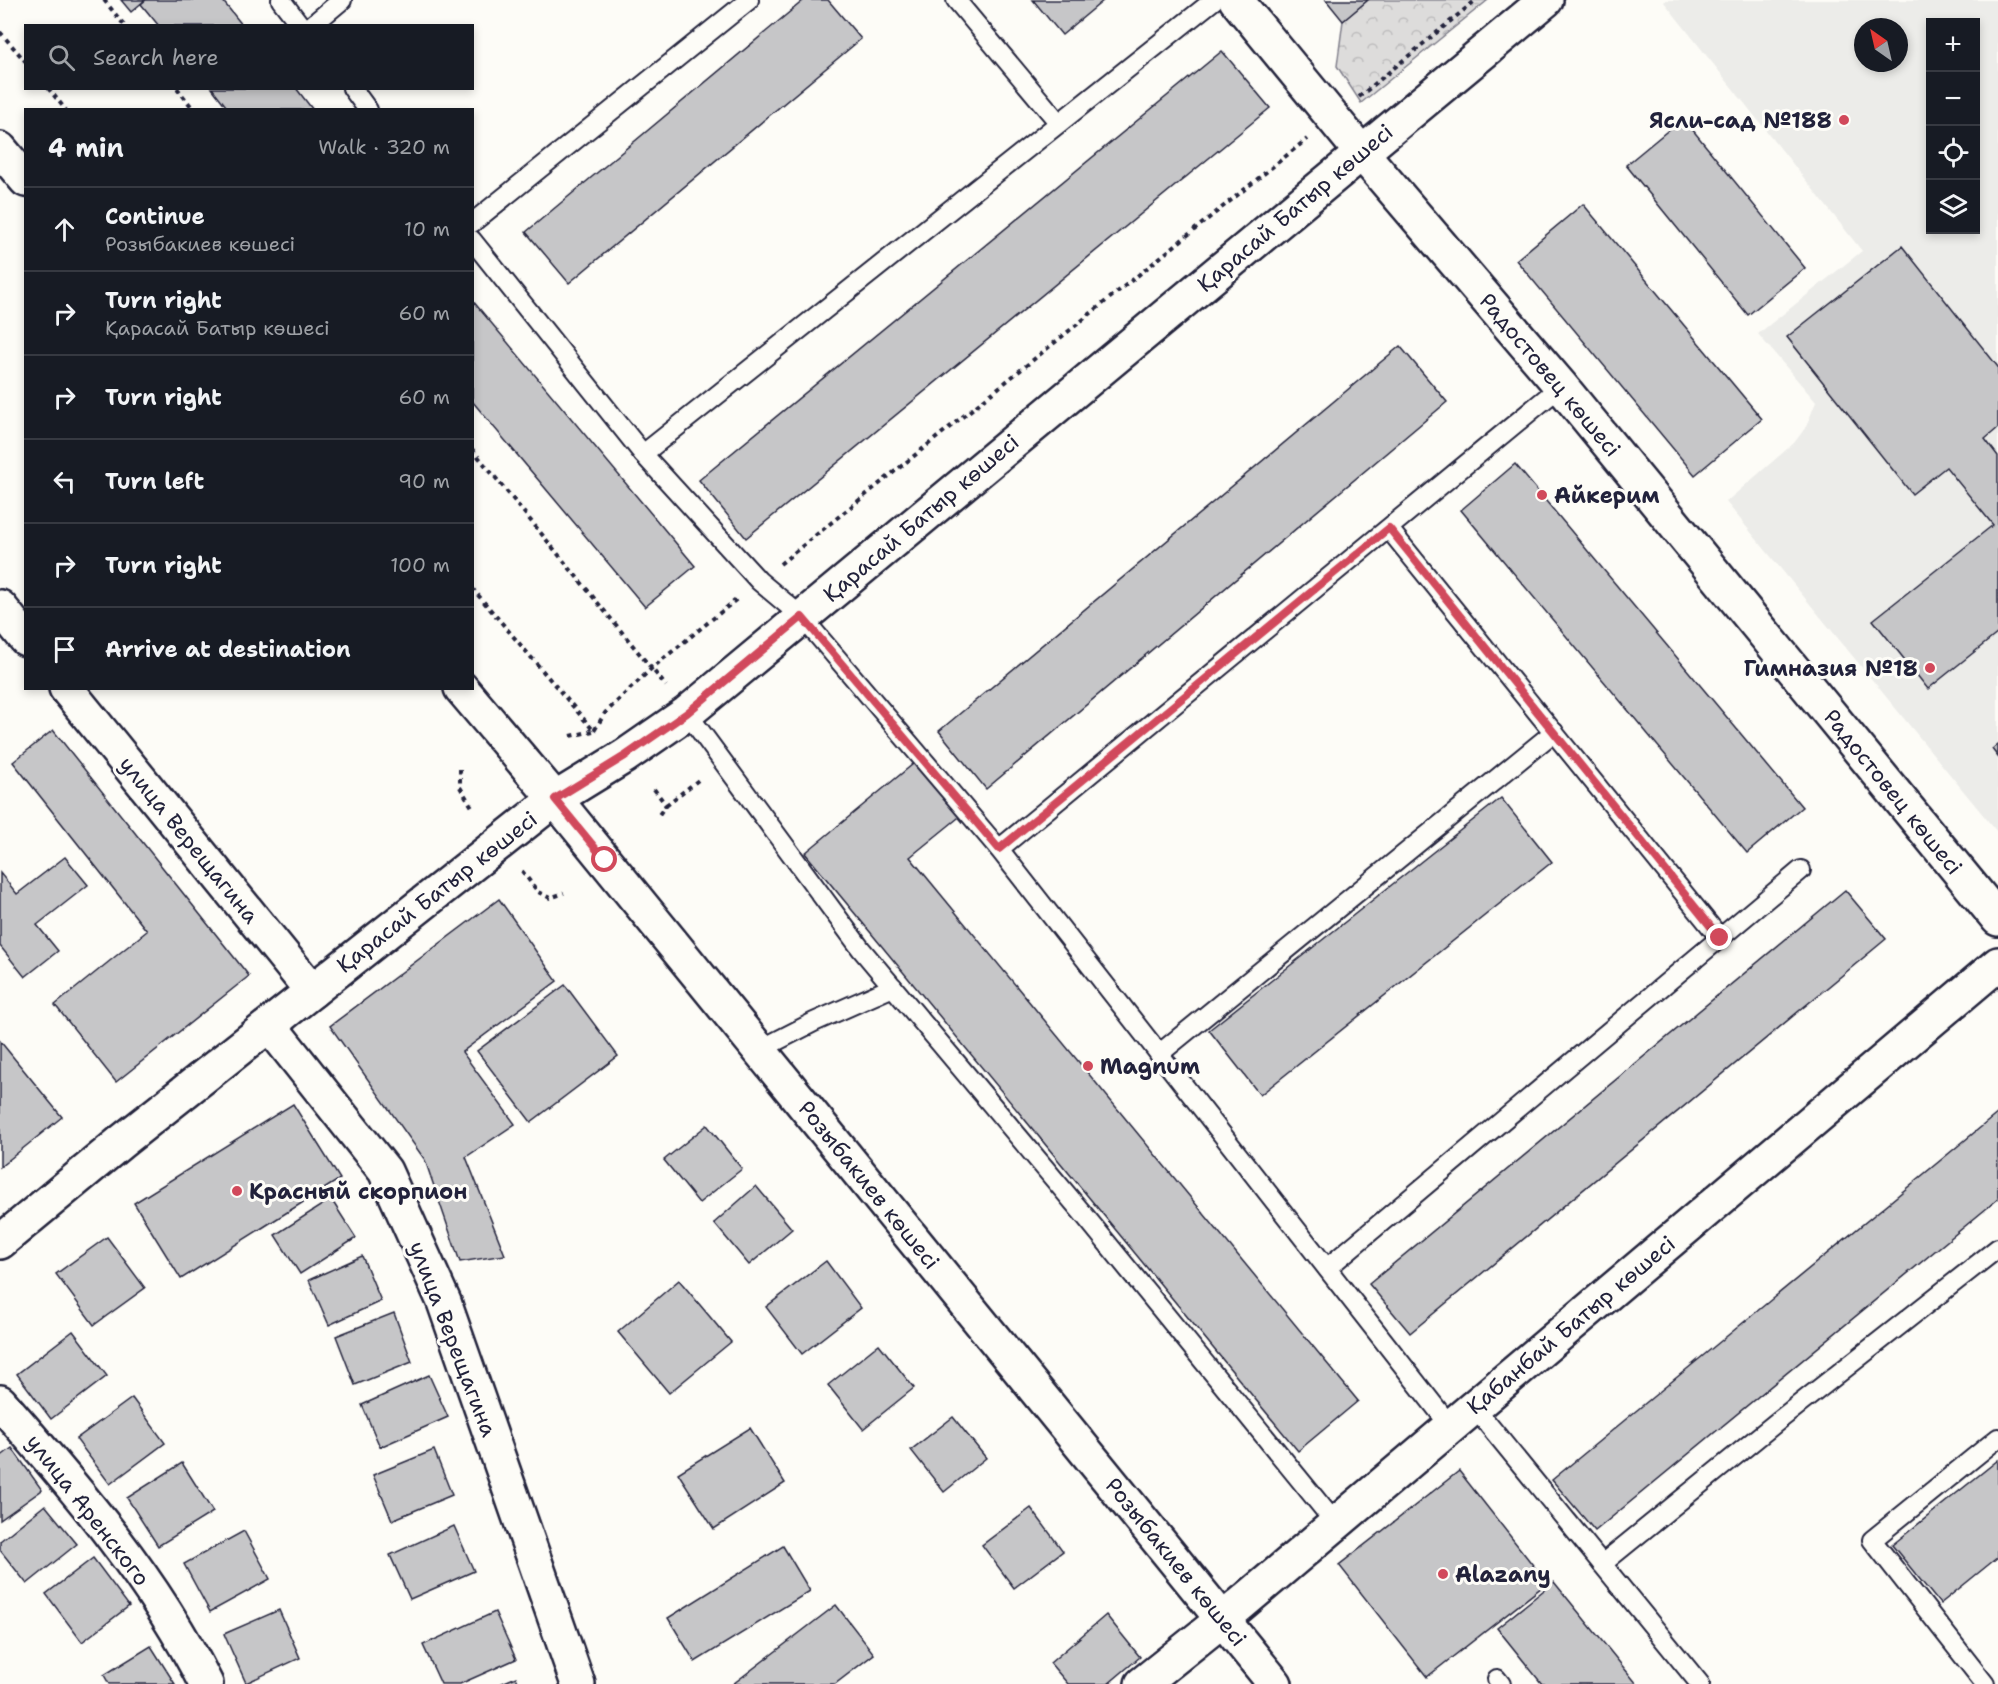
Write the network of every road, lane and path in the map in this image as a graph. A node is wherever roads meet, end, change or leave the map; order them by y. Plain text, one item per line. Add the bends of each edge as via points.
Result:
1 (104, 0) edge
2 (281, 0) edge
3 (342, 0) edge
4 (749, 0) edge
5 (956, 0) edge
6 (1214, 0) edge
7 (1236, 0) edge
8 (1476, 0) edge
9 (1546, 0) edge
10 (123, 24) edge
11 (299, 24) edge
12 (313, 24) edge
13 (0, 32) edge
14 (24, 60) edge
15 (50, 90) edge
16 (179, 90) edge
17 (353, 90) edge
18 (64, 108) edge
19 (192, 108) edge
20 (367, 108) edge
21 (1333, 119) junction
22 (1059, 123) junction
23 (0, 149) edge
24 (1361, 153) junction
25 (24, 178) edge
26 (474, 222) edge
27 (474, 243) edge
28 (1561, 387) junction
29 (474, 451) edge
30 (643, 454) junction
31 (1389, 528) junction
32 (759, 581) junction
33 (474, 590) edge
34 (0, 607) edge
35 (802, 617) junction
36 (24, 637) edge
37 (652, 668) junction
38 (68, 690) edge
39 (462, 690) edge
40 (687, 713) junction
41 (594, 731) junction
42 (1554, 732) junction
43 (605, 733) dead end
44 (571, 736) dead end
45 (721, 762) junction
46 (460, 769) dead end
47 (654, 789) dead end
48 (555, 799) junction
49 (666, 805) junction
50 (472, 807) dead end
51 (658, 816) dead end
52 (999, 849) junction
53 (516, 864) dead end
54 (1801, 870) dead end
55 (564, 893) dead end
56 (1998, 919) edge
57 (1720, 938) junction
58 (1998, 964) edge
59 (894, 987) junction
60 (312, 991) junction
61 (270, 1026) junction
62 (759, 1050) junction
63 (1159, 1054) junction
64 (0, 1242) edge
65 (1998, 1248) edge
66 (1327, 1268) junction
67 (0, 1402) edge
68 (1463, 1417) junction
69 (1998, 1438) edge
70 (1336, 1524) junction
71 (1602, 1564) junction
72 (1222, 1620) junction
73 (206, 1684) edge
74 (578, 1684) edge
75 (1142, 1684) edge
76 (1275, 1684) edge
77 (1700, 1684) edge
78 (1985, 1684) edge

1 - 10 path
2 - 11 lane
3 - 12 lane
4 - 26 lane
5 - 22 lane
6 - 22 lane
7 - 21 street, Радостовец көшесі
8 - 21 path
9 - 24 street, Қарасай Батыр көшесі
13 - 14 path
15 - 18 path
16 - 19 path
17 - 20 lane
21 - 24 street, Радостовец көшесі
21 - 32 path
22 - 30 lane
23 - 25 street
24 - 28 street, Радостовец көшесі
24 - 35 street, Қарасай Батыр көшесі
27 - 30 lane
28 - 31 lane
28 - 56 street, Радостовец көшесі
29 - 37 path
30 - 32 lane
31 - 42 lane
31 - 52 lane
32 - 35 lane
32 - 37 path
33 - 41 path
34 - 36 street
35 - 40 street, Қарасай Батыр көшесі
35 - 52 lane
37 - 40 path
37 - 41 path via 604,713
38 - 60 street, улица Верещагина
39 - 48 street, Розыбакиев көшесі
40 - 45 lane
40 - 48 street, Қарасай Батыр көшесі
41 - 43 path
41 - 44 path
42 - 57 lane
42 - 63 lane
45 - 49 path
45 - 59 lane
46 - 50 path via 460,787
47 - 49 path
48 - 60 street, Қарасай Батыр көшесі
48 - 62 street, Розыбакиев көшесі
49 - 51 path
52 - 63 lane
53 - 55 path via 538,892 550,898
54 - 57 lane
57 - 66 lane
58 - 68 street, Қабанбай Батыр көшесі
59 - 62 lane
59 - 70 lane
60 - 61 street, Қарасай Батыр көшесі
61 - 64 street, Қарасай Батыр көшесі
61 - 74 street, улица Верещагина via 384,1171 444,1302
62 - 72 street, Розыбакиев көшесі
63 - 66 lane
65 - 71 lane
66 - 68 lane
67 - 73 street, улица Аренского via 102,1521 151,1589
68 - 70 street, Қабанбай Батыр көшесі
68 - 71 lane
69 - 78 lane via 1872,1540
70 - 72 street, Қабанбай Батыр көшесі
71 - 77 lane
72 - 75 street, Қабанбай Батыр көшесі
72 - 76 street, Розыбакиев көшесі

